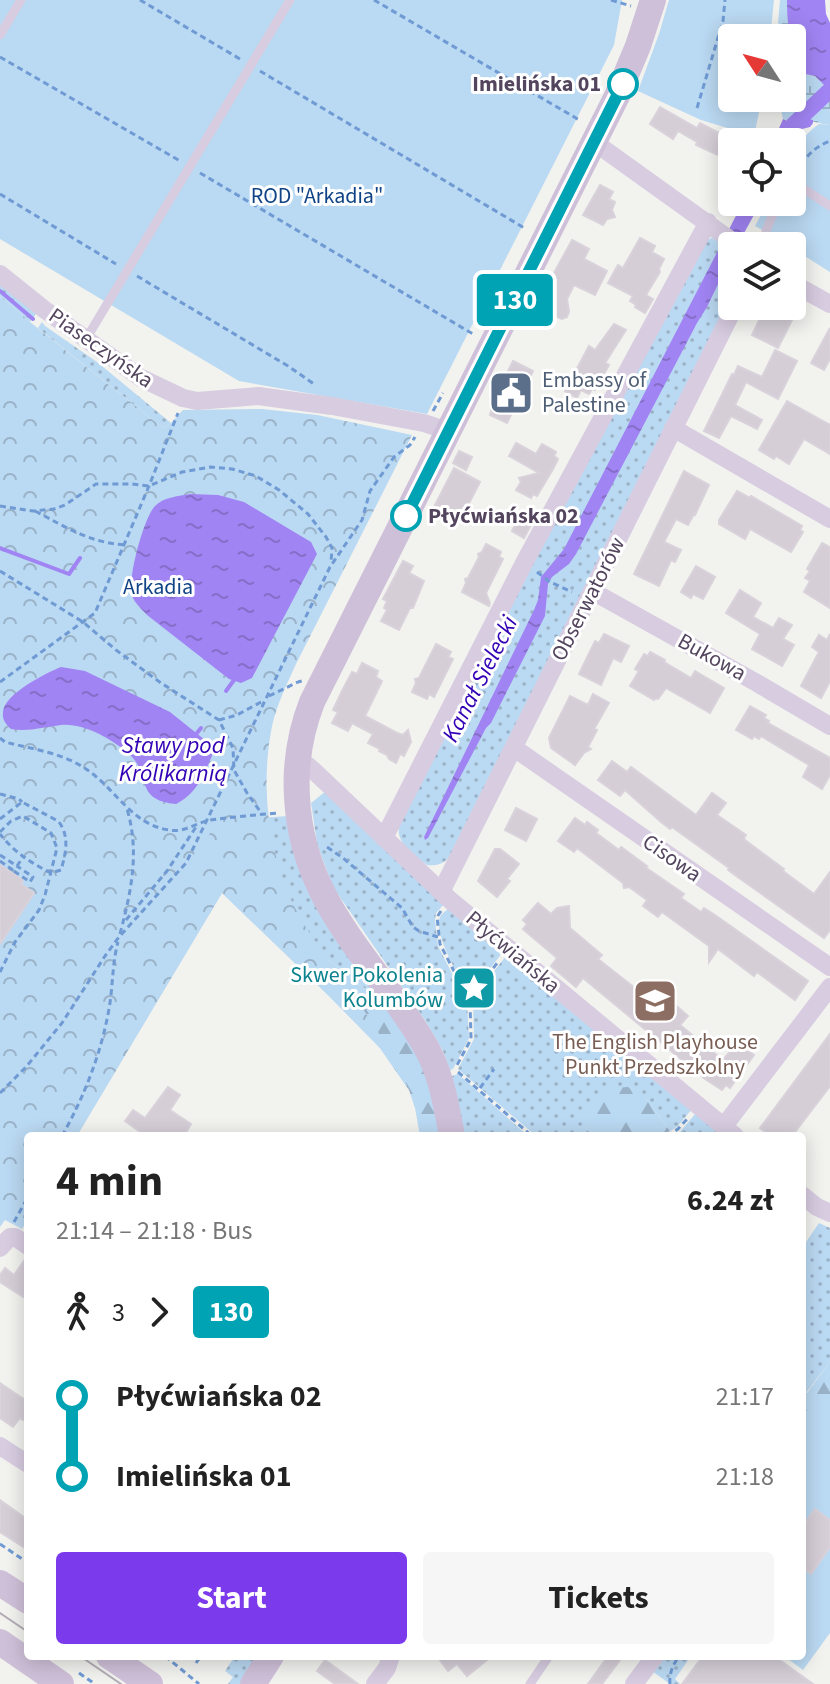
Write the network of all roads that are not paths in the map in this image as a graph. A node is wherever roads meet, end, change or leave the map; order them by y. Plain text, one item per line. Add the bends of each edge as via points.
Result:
1 (21, 0) edge
2 (290, 0) edge
3 (642, 3) edge
4 (0, 35) edge
5 (588, 132) junction
6 (806, 191) edge
7 (830, 206) edge
8 (772, 216) edge
9 (716, 228) junction
10 (766, 231) dead end
11 (721, 232) edge
12 (0, 274) edge
13 (806, 291) edge
14 (830, 304) edge
15 (728, 320) edge
16 (86, 339) junction
17 (436, 427) junction
18 (673, 428) junction
19 (830, 519) edge
20 (592, 591) junction
21 (830, 726) edge
22 (514, 748) junction
23 (297, 763) junction
24 (384, 838) junction
25 (442, 901) junction
26 (830, 967) edge
27 (830, 987) edge
28 (730, 1131) edge
29 (451, 1132) edge
30 (806, 1198) edge
31 (830, 1213) edge
32 (24, 1243) edge
33 (0, 1248) edge
34 (0, 1446) edge
35 (24, 1461) edge
36 (0, 1583) edge
37 (24, 1598) edge
38 (0, 1642) edge
39 (24, 1659) edge
40 (26, 1660) edge
41 (115, 1660) edge
42 (268, 1660) edge
43 (390, 1660) edge
44 (546, 1660) edge
45 (652, 1660) edge
46 (61, 1684) edge
47 (150, 1684) edge
48 (253, 1684) edge
49 (375, 1684) edge
50 (530, 1684) edge
51 (634, 1684) edge

1 - 4 lane
2 - 16 lane
3 - 5 street via 632,63
5 - 9 street
5 - 17 street
6 - 7 lane
8 - 10 lane
9 - 11 street
9 - 24 street via 524,563
12 - 16 street, Piaseczyńska
13 - 14 street
15 - 18 street, Obserwatorów
16 - 17 street, Piaseczyńska via 141,378 183,398 258,396
17 - 23 street via 312,702
18 - 19 street
18 - 20 street, Obserwatorów
20 - 21 street, Bukowa
20 - 22 street, Obserwatorów
22 - 25 street, Obserwatorów
22 - 26 street, Cisowa
23 - 24 street, Płyćwiańska via 314,771
23 - 29 street via 297,811 309,865 329,907 432,1059
24 - 25 street, Płyćwiańska
25 - 28 street, Płyćwiańska
27 - 28 street
30 - 31 street
32 - 33 street via 10,1237
34 - 35 street
36 - 37 street
38 - 39 street
40 - 46 street
41 - 47 street
42 - 48 street
43 - 49 street
44 - 50 lane
45 - 51 street

